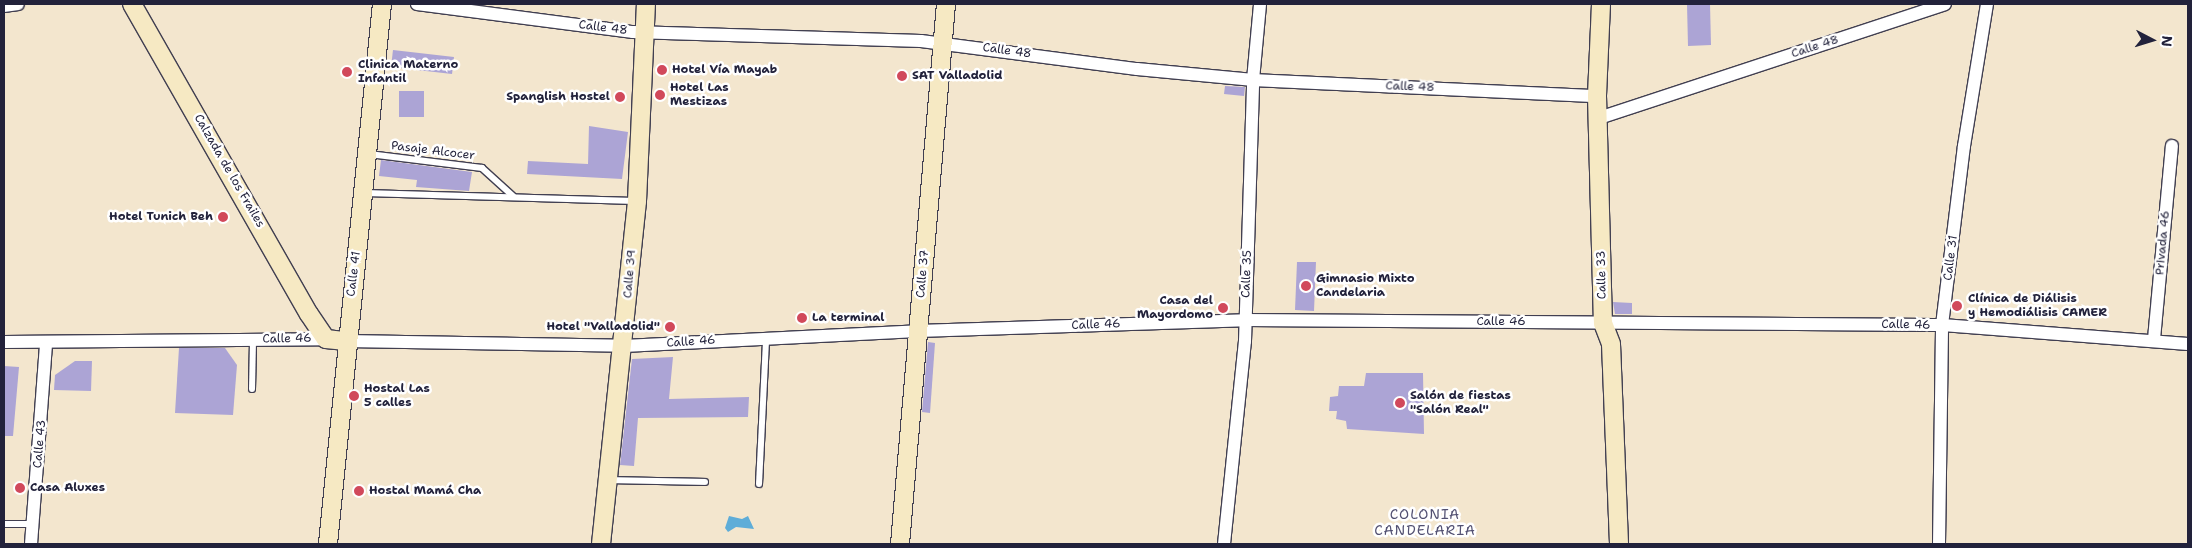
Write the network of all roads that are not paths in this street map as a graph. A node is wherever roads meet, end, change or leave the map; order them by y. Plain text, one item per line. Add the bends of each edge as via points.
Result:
1 (18, 4) edge
2 (132, 4) edge
3 (382, 4) edge
4 (416, 4) edge
5 (646, 4) edge
6 (946, 4) edge
7 (1260, 4) edge
8 (1601, 4) edge
9 (1945, 4) edge
10 (1987, 4) edge
11 (4, 6) edge
12 (642, 32) junction
13 (943, 42) junction
14 (1253, 80) junction
15 (1597, 96) junction
16 (1599, 118) junction
17 (2172, 146) dead end
18 (369, 154) junction
19 (364, 193) junction
20 (512, 196) junction
21 (636, 201) junction
22 (1246, 320) junction
23 (1603, 323) junction
24 (1942, 325) junction
25 (918, 331) junction
26 (766, 337) junction
27 (326, 339) junction
28 (2154, 339) junction
29 (253, 340) junction
30 (346, 341) junction
31 (4, 342) edge
32 (46, 343) junction
33 (2188, 344) edge
34 (624, 346) junction
35 (252, 389) dead end
36 (609, 480) junction
37 (705, 482) dead end
38 (759, 484) dead end
39 (4, 524) edge
40 (33, 524) junction
41 (31, 544) edge
42 (328, 544) edge
43 (601, 544) edge
44 (900, 544) edge
45 (1224, 544) edge
46 (1619, 544) edge
47 (1939, 544) edge

1 - 11 street
2 - 27 street, Calzada de los Frailes
3 - 18 street, Calle 41
4 - 12 street, Calle 48
5 - 12 street, Calle 39
6 - 13 street, Calle 37
7 - 14 street, Calle 35
8 - 15 street, Calle 33
9 - 16 street, Calle 48
10 - 24 street, Calle 31 via 1964,146
12 - 13 street, Calle 48
12 - 21 street, Calle 39
13 - 14 street, Calle 48 via 1137,70
13 - 25 street, Calle 37
14 - 15 street, Calle 48
14 - 22 street, Calle 35
15 - 16 street, Calle 33
16 - 23 street, Calle 33
17 - 28 street, Privada 46
18 - 19 street, Calle 41
18 - 20 lane, Pasaje Alcocer via 482,168
19 - 20 lane
19 - 30 street, Calle 41
20 - 21 lane
21 - 34 street, Calle 39
22 - 23 street, Calle 46
22 - 25 street, Calle 46
22 - 45 street, Calle 35
23 - 24 street, Calle 46
23 - 46 street, Calle 33 via 1611,344
24 - 28 street, Calle 46
24 - 47 street, Calle 31
25 - 26 street, Calle 46
25 - 44 street, Calle 37
26 - 34 street, Calle 46
26 - 38 lane
27 - 29 street, Calle 46
27 - 30 street, Calle 46
28 - 33 street, Calle 46
29 - 32 street, Calle 46
29 - 35 lane
30 - 34 street, Calle 46
30 - 42 street, Calle 41
31 - 32 street, Calle 46
32 - 40 street, Calle 43
34 - 36 street, Calle 39
36 - 37 lane
36 - 43 street, Calle 39
39 - 40 lane
40 - 41 street, Calle 43

